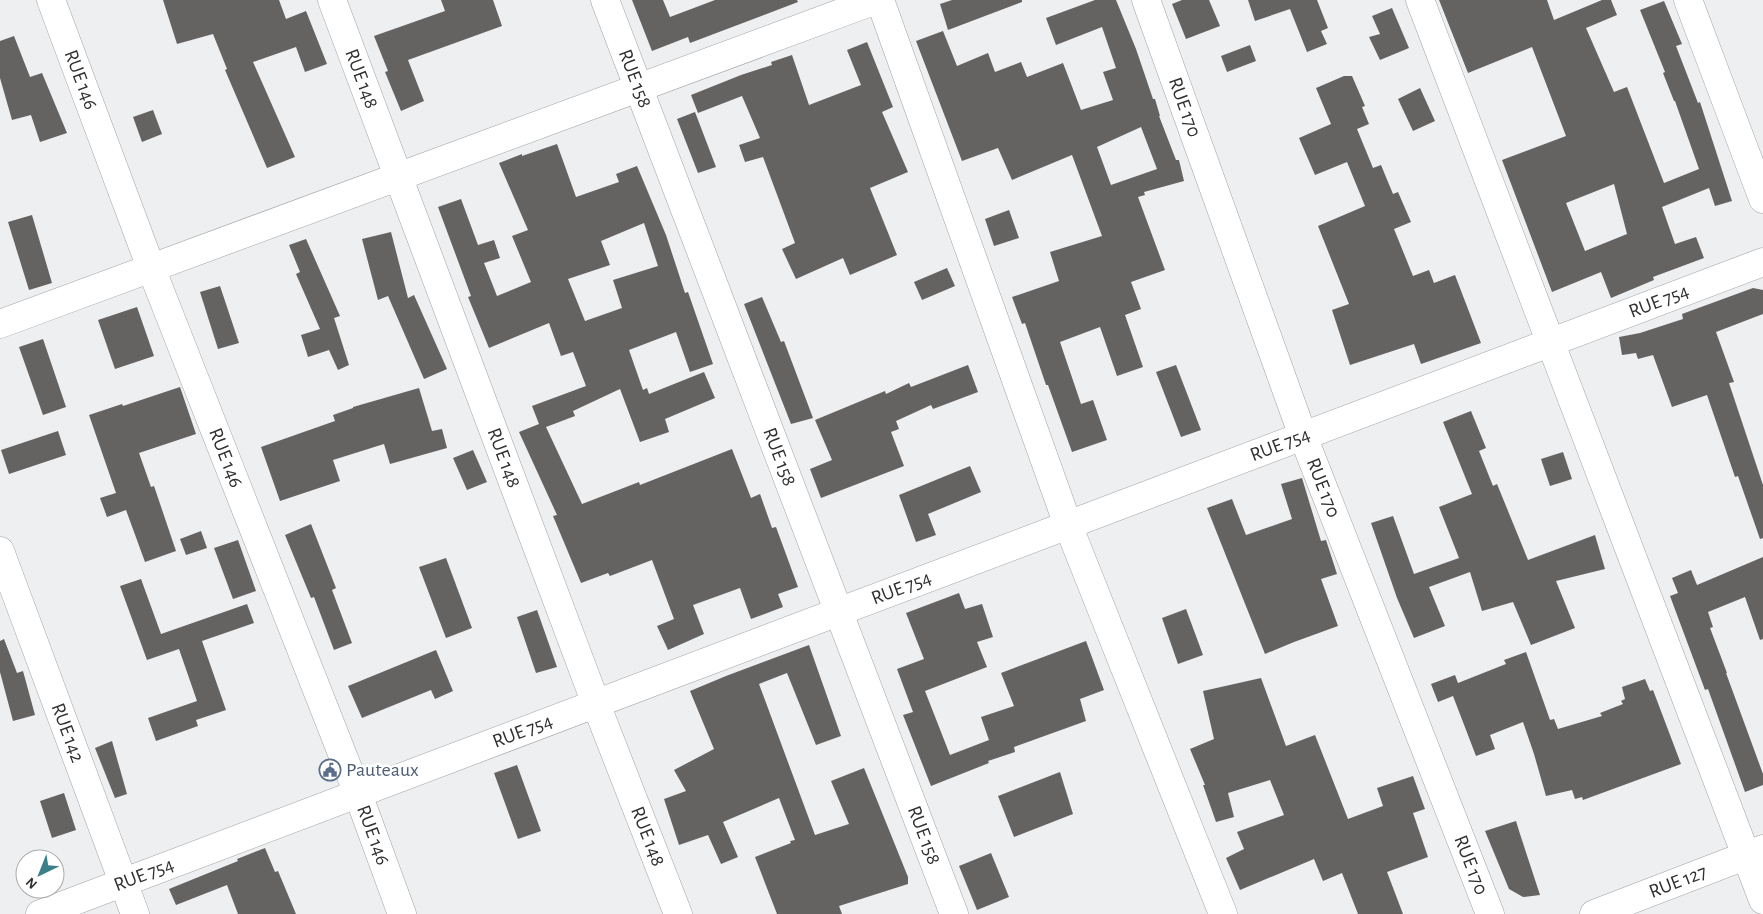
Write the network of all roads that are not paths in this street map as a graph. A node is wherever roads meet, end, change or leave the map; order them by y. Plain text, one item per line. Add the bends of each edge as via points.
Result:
1 (51, 0) edge
2 (332, 0) edge
3 (605, 0) edge
4 (876, 0) edge
5 (880, 0) edge
6 (1146, 0) edge
7 (1420, 0) edge
8 (1688, 0) edge
9 (638, 88) junction
10 (399, 176) junction
11 (1763, 199) edge
12 (1763, 262) edge
13 (151, 268) junction
14 (0, 324) edge
15 (1550, 342) junction
16 (1303, 436) junction
17 (1068, 524) junction
18 (0, 551) edge
19 (838, 612) junction
20 (596, 704) junction
21 (358, 794) junction
22 (1755, 853) edge
23 (124, 882) junction
24 (1763, 900) edge
25 (40, 914) edge
26 (135, 914) edge
27 (402, 914) edge
28 (678, 914) edge
29 (954, 914) edge
30 (1223, 914) edge
31 (1490, 914) edge
32 (1594, 914) edge

1 - 13 street, RUE 146
2 - 10 street, RUE 148
3 - 9 street, RUE 158
4 - 9 street
5 - 17 street
6 - 16 street, RUE 170
7 - 15 street
8 - 11 street
9 - 10 street
9 - 19 street, RUE 158
10 - 13 street
10 - 20 street, RUE 148
12 - 15 street, RUE 754
13 - 14 street
13 - 21 street, RUE 146
15 - 16 street, RUE 754
15 - 22 street
16 - 17 street, RUE 754
16 - 31 street, RUE 170
17 - 19 street, RUE 754
17 - 30 street
18 - 23 street, RUE 142
19 - 20 street, RUE 754
19 - 29 street, RUE 158
20 - 21 street, RUE 754
20 - 28 street, RUE 148
21 - 23 street, RUE 754
21 - 27 street, RUE 146
22 - 24 street
22 - 32 street, RUE 127
23 - 25 street, RUE 754
23 - 26 street, RUE 142

